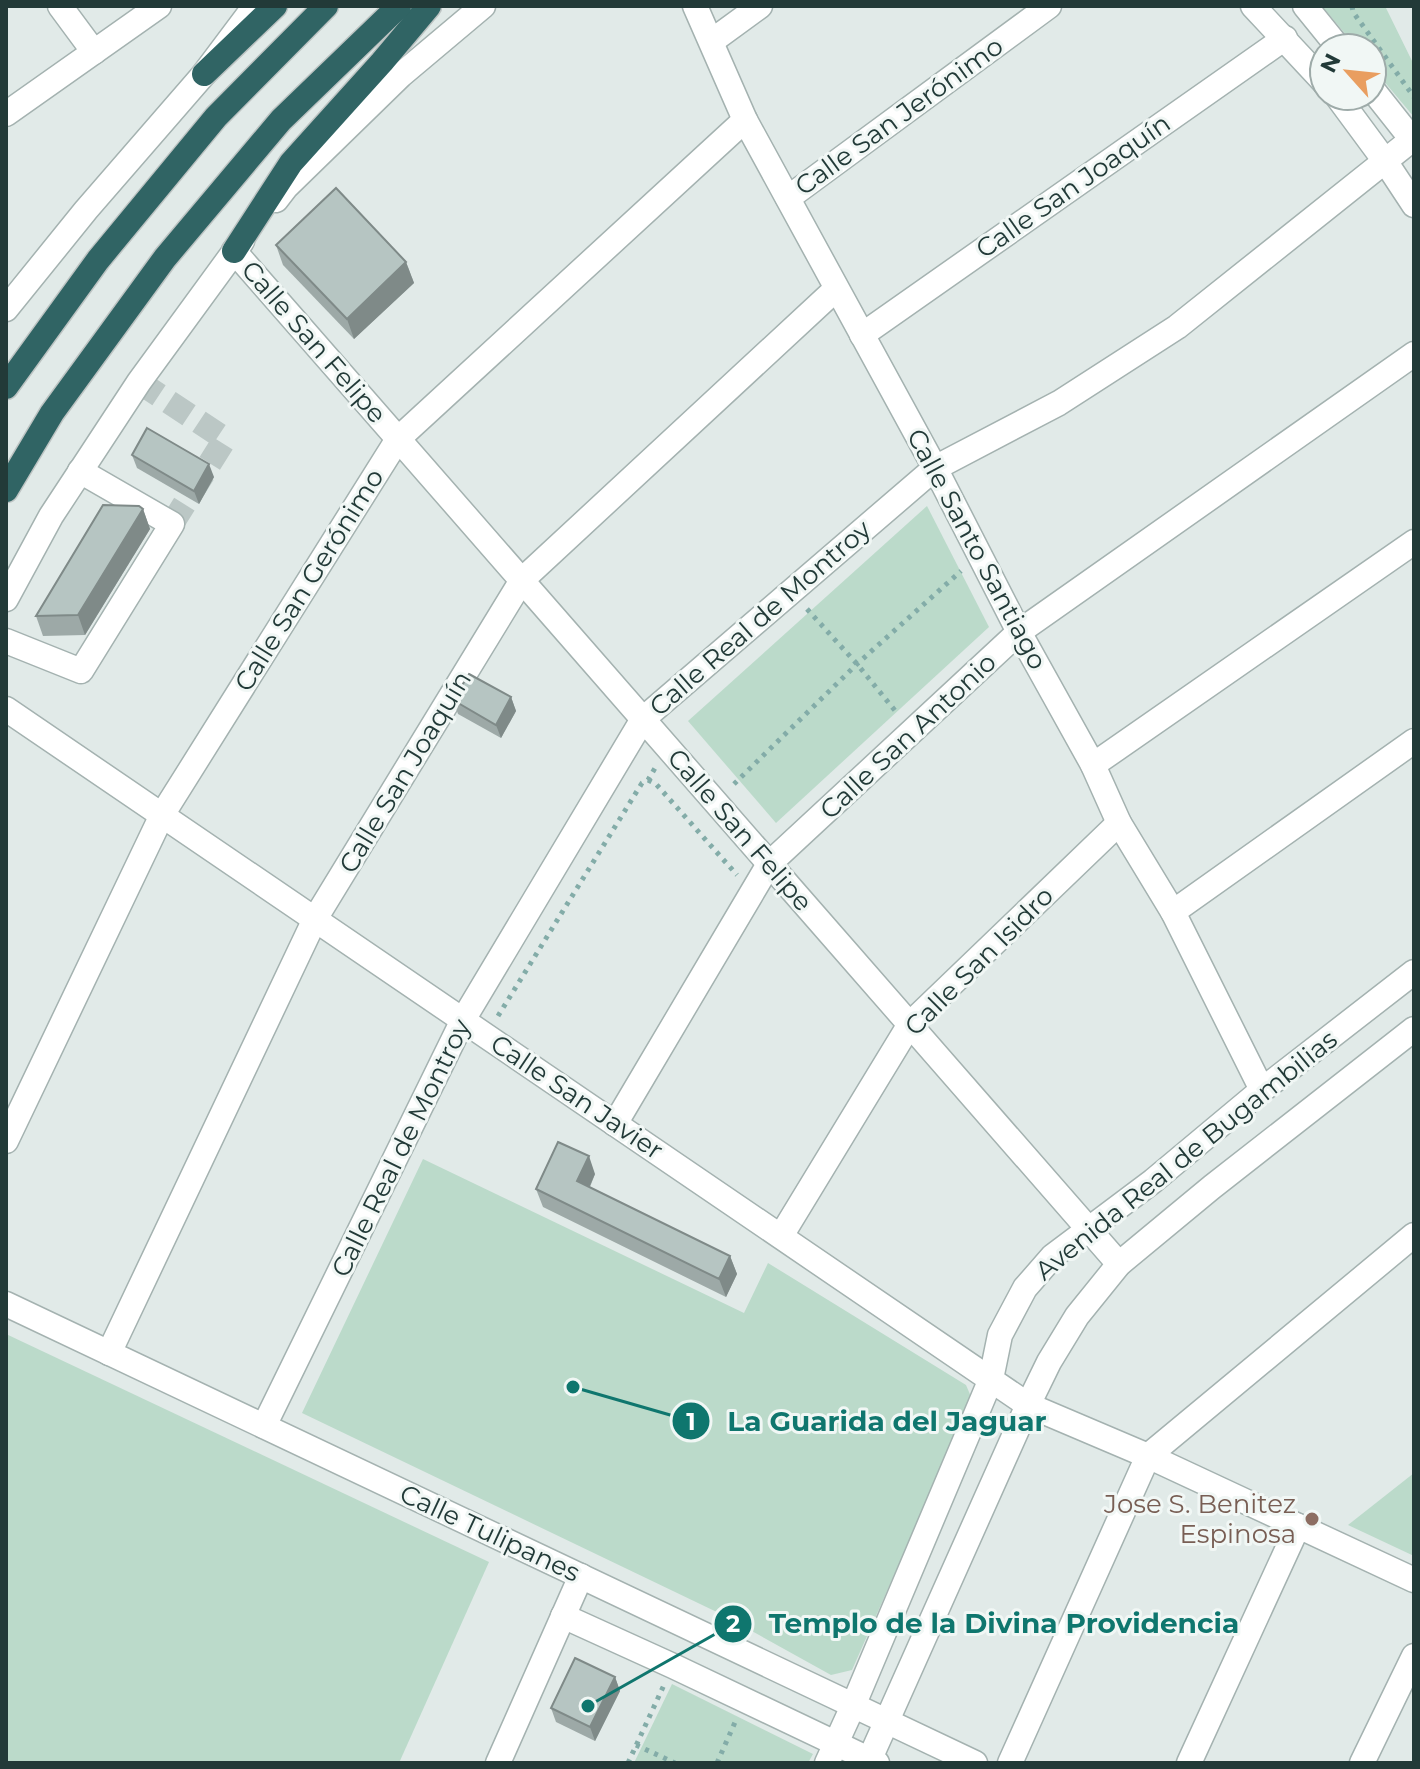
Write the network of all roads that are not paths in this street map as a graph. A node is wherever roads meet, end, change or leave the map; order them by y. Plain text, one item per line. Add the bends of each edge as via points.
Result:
1 (60, 6) edge
2 (159, 6) edge
3 (255, 6) edge
4 (275, 6) edge
5 (326, 6) edge
6 (399, 6) edge
7 (429, 6) edge
8 (483, 6) edge
9 (695, 6) edge
10 (760, 6) edge
11 (1049, 6) edge
12 (1253, 6) edge
13 (1305, 6) edge
14 (1326, 32) edge
15 (1285, 38) junction
16 (712, 41) junction
17 (94, 52) junction
18 (1308, 64) edge
19 (204, 74) junction
20 (1388, 109) edge
21 (1349, 112) edge
22 (6, 114) edge
23 (745, 120) junction
24 (1413, 140) edge
25 (1385, 161) junction
26 (788, 198) junction
27 (1414, 205) edge
28 (234, 251) junction
29 (836, 289) junction
30 (6, 309) edge
31 (862, 335) junction
32 (1414, 354) edge
33 (6, 387) edge
34 (398, 439) junction
35 (935, 468) junction
36 (80, 471) junction
37 (6, 490) edge
38 (1414, 542) edge
39 (522, 580) junction
40 (6, 599) edge
41 (1019, 632) junction
42 (6, 641) edge
43 (6, 709) edge
44 (643, 719) junction
45 (1414, 741) edge
46 (1093, 765) junction
47 (162, 815) junction
48 (1119, 823) junction
49 (769, 864) junction
50 (1173, 912) junction
51 (315, 919) junction
52 (1414, 972) edge
53 (463, 1020) junction
54 (910, 1024) junction
55 (1414, 1029) edge
56 (1262, 1090) junction
57 (615, 1124) junction
58 (6, 1141) edge
59 (1089, 1230) junction
60 (1414, 1235) edge
61 (781, 1236) junction
62 (1119, 1264) junction
63 (6, 1304) edge
64 (109, 1353) junction
65 (991, 1379) junction
66 (1028, 1405) junction
67 (264, 1426) junction
68 (1148, 1456) junction
69 (1298, 1526) junction
70 (581, 1576) junction
71 (1414, 1580) edge
72 (563, 1616) junction
73 (1414, 1656) edge
74 (853, 1706) junction
75 (888, 1722) junction
76 (832, 1753) edge
77 (872, 1762) edge
78 (498, 1763) edge
79 (975, 1763) edge
80 (1010, 1763) edge
81 (1189, 1763) edge
82 (1362, 1763) edge

1 - 17 street
2 - 17 street
3 - 19 street
4 - 19 highway
5 - 33 highway via 216,117 98,260
6 - 37 highway via 281,120 165,258 52,413
7 - 28 highway via 291,163
8 - 28 street via 401,75 286,187
9 - 16 street, Calle Santo Santiago
10 - 16 street
11 - 26 street, Calle San Jerónimo
12 - 15 street
13 - 14 street
15 - 18 street
15 - 31 street, Calle San Joaquín
16 - 23 street, Calle Santo Santiago
17 - 22 street
19 - 30 street
20 - 24 street
21 - 25 street
23 - 26 street, Calle Santo Santiago
23 - 34 street, Calle San Gerónimo
24 - 25 street, Calle Real de Montroy
25 - 27 street
25 - 35 street, Calle Real de Montroy via 1177,327 1059,403
26 - 29 street, Calle Santo Santiago
28 - 34 street, Calle San Felipe
28 - 36 street
29 - 31 street, Calle Santo Santiago
29 - 39 street, Calle San Joaquín
31 - 35 street, Calle Santo Santiago
32 - 41 street, Calle San Antonio
34 - 39 street, Calle San Felipe
34 - 47 street, Calle San Gerónimo
35 - 41 street, Calle Santo Santiago
35 - 44 street, Calle Real de Montroy
36 - 40 street
36 - 42 street via 172,524 81,671
38 - 46 street
39 - 44 street, Calle San Felipe
39 - 51 street, Calle San Joaquín
41 - 46 street, Calle Santo Santiago
41 - 49 street, Calle San Antonio
43 - 47 street, Calle San Javier
44 - 49 street, Calle San Felipe
44 - 53 street, Calle Real de Montroy
45 - 50 street
46 - 48 street, Calle Santo Santiago
47 - 51 street, Calle San Javier
47 - 58 street, Calle San Gerónimo
48 - 50 street, Calle Santo Santiago
48 - 54 street, Calle San Isidro
49 - 54 street, Calle San Felipe
49 - 57 street, Calle San Antonio
50 - 56 street, Calle Santo Santiago
51 - 53 street, Calle San Javier
51 - 64 street, Calle San Joaquín
52 - 56 street, Avenida Real de Bugambilias
53 - 57 street, Calle San Javier
53 - 67 street, Calle Real de Montroy
54 - 59 street, Calle San Felipe
54 - 61 street, Calle San Isidro
55 - 62 street, Avenida Real de Bugambilias
56 - 59 street, Avenida Real de Bugambilias
57 - 61 street, Calle San Javier
59 - 62 street, Calle San Felipe
59 - 65 street, Avenida Real de Bugambilias via 1053,1256 1025,1288 1000,1335
60 - 68 street
61 - 65 street, Calle San Javier
62 - 66 street, Avenida Real de Bugambilias via 1077,1316
63 - 64 street, Calle Tulipanes
64 - 67 street, Calle Tulipanes
65 - 66 street, Calle San Javier
65 - 74 street, Avenida Real de Bugambilias
66 - 68 street, Calle San Javier
66 - 75 street, Avenida Real de Bugambilias
67 - 70 street, Calle Tulipanes
68 - 69 street, Calle San Javier
68 - 80 street
69 - 71 street, Calle San Javier
69 - 81 street
70 - 72 street
70 - 74 street, Calle Tulipanes
72 - 76 street, Calle Tulipanes via 673,1666
72 - 78 street
73 - 82 street
74 - 75 street, Calle Tulipanes
74 - 76 street, Avenida Real de Bugambilias
75 - 77 street, Avenida Real de Bugambilias
75 - 79 street, Calle Tulipanes
76 - 77 street, Calle Tulipanes

